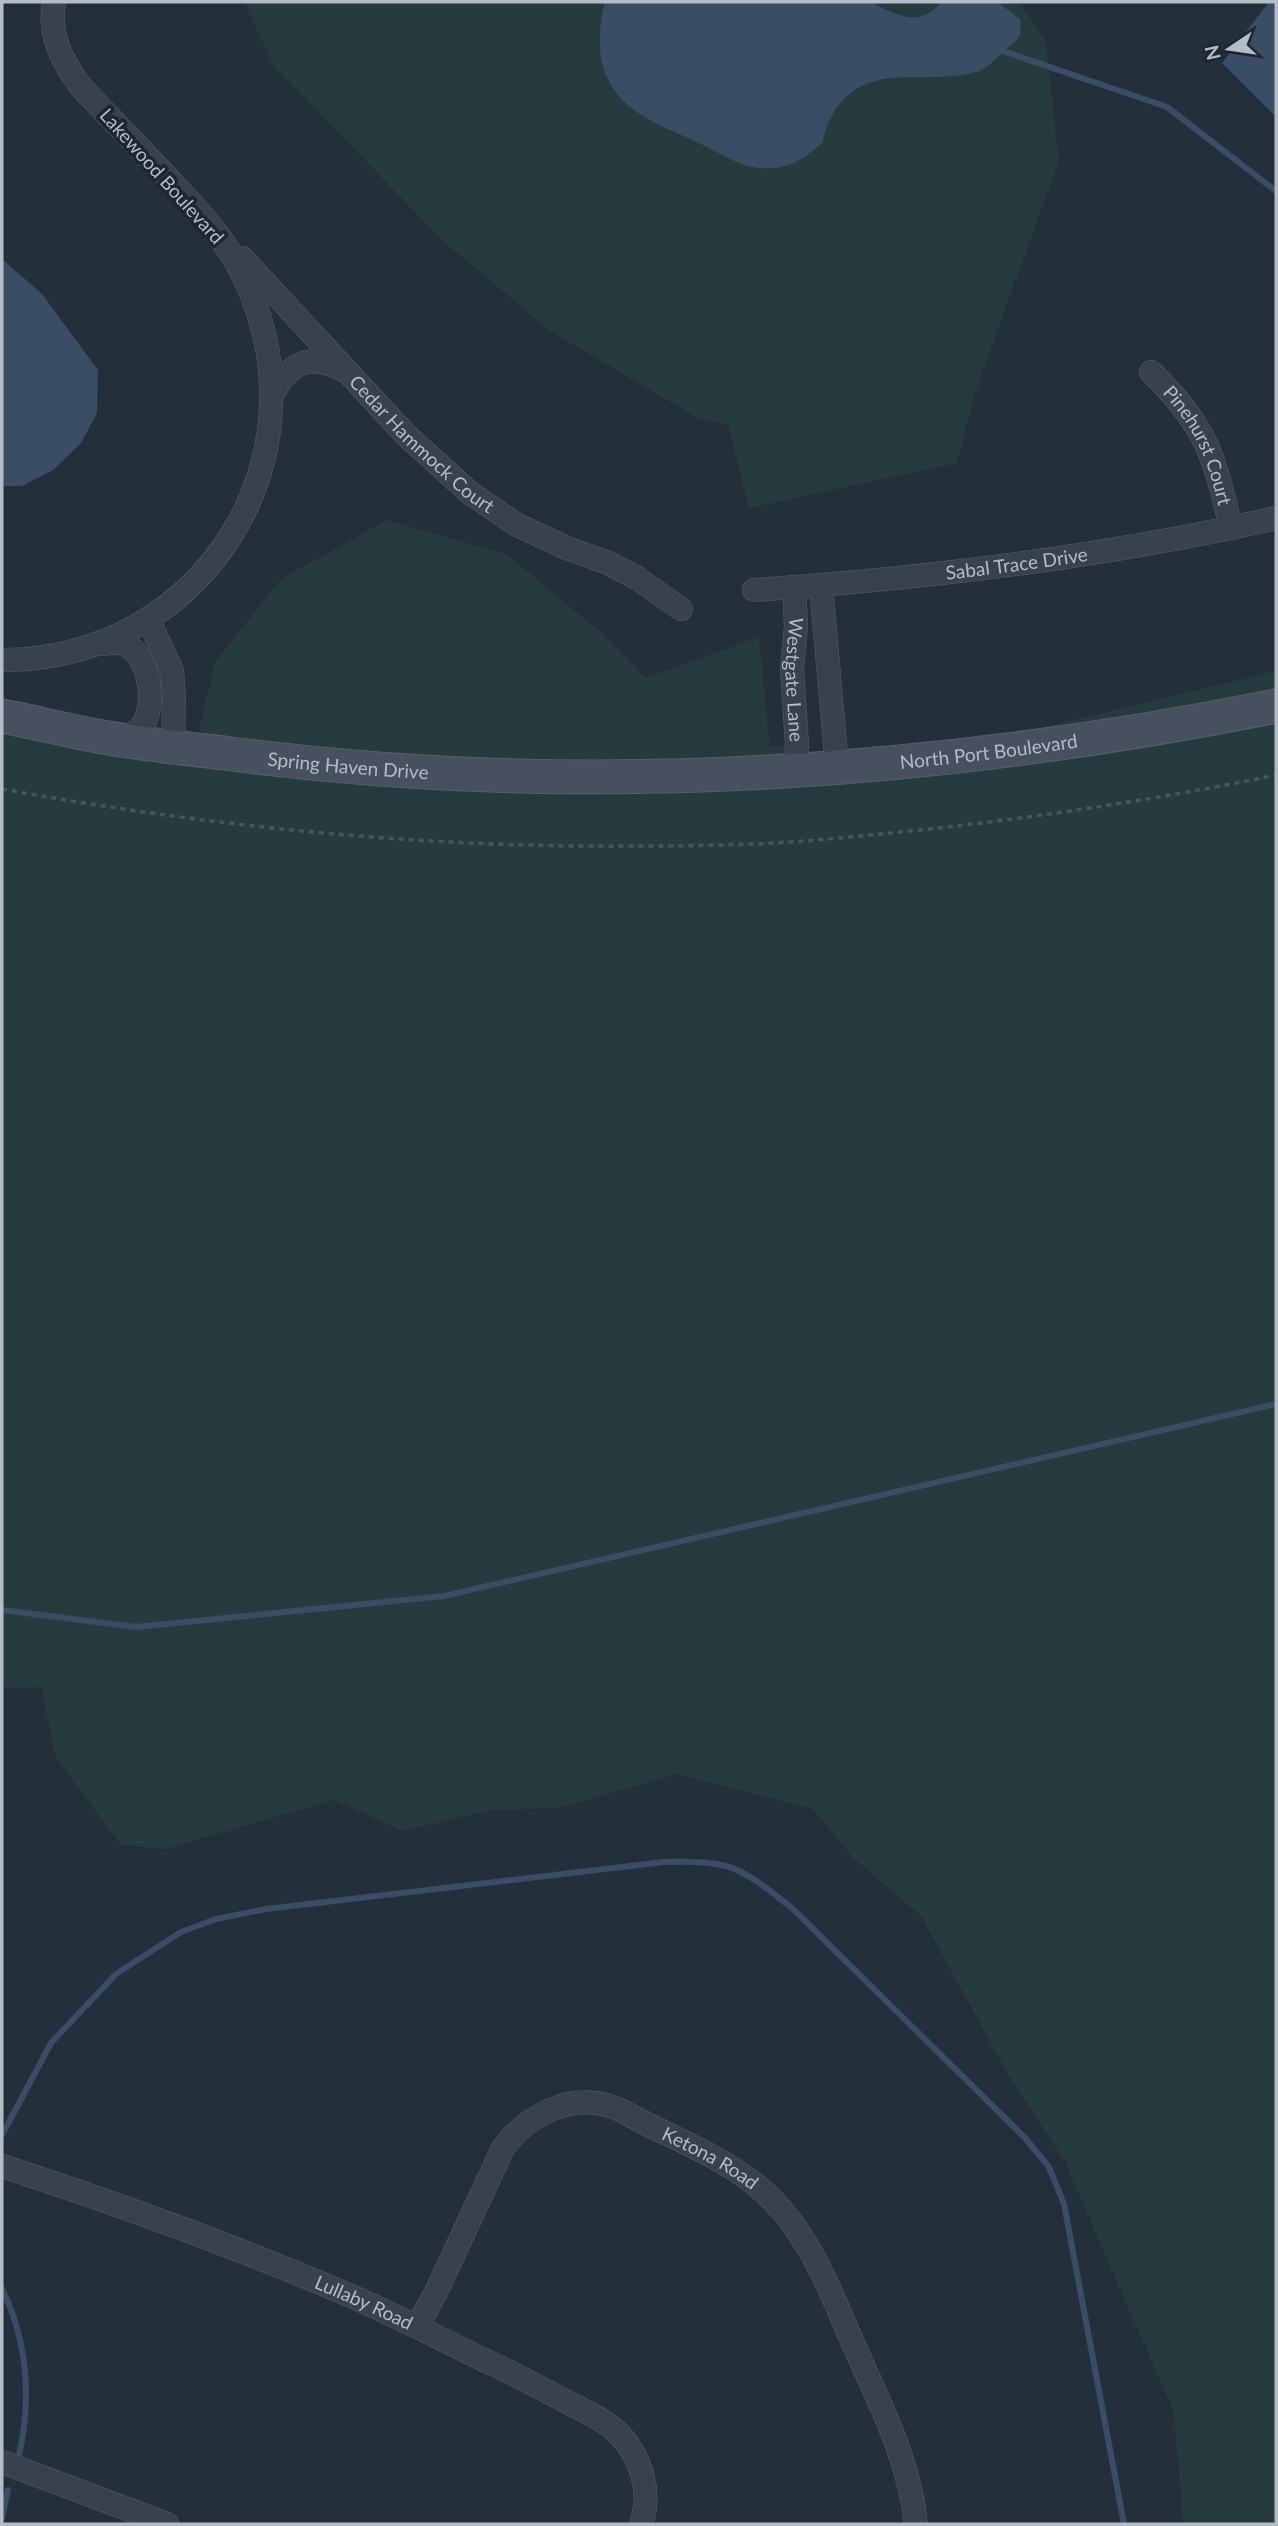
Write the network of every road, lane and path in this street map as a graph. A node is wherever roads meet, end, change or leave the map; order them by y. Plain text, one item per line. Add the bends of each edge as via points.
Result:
1 (54, 2) edge
2 (206, 220) junction
3 (347, 372) junction
4 (1151, 372) dead end
5 (271, 397) junction
6 (1276, 517) edge
7 (1231, 528) junction
8 (821, 585) junction
9 (794, 587) junction
10 (754, 590) dead end
11 (681, 609) dead end
12 (148, 620) junction
13 (102, 644) junction
14 (826, 652) junction
15 (793, 655) junction
16 (2, 660) edge
17 (1276, 706) edge
18 (2, 716) edge
19 (111, 738) junction
20 (173, 747) junction
21 (837, 767) junction
22 (795, 771) junction
23 (1276, 775) edge
24 (699, 777) joint
25 (2, 789) edge
26 (2, 2166) edge
27 (417, 2327) junction
28 (2, 2462) edge
29 (167, 2524) edge
30 (641, 2524) edge
31 (916, 2524) edge

1 - 2 street, Lakewood Boulevard via 57,48 67,67
2 - 3 street, Cedar Hammock Court
2 - 5 street, Lakewood Boulevard via 238,266 254,303 263,331
3 - 5 street via 328,361 301,364 279,380
3 - 11 street, Cedar Hammock Court via 426,455 490,508 543,538 608,563
4 - 7 street, Pinehurst Court via 1181,402 1206,440
5 - 12 street, Lakewood Boulevard via 268,446 259,478 233,533 200,576
6 - 7 street, Sabal Trace Drive
7 - 8 street, Sabal Trace Drive via 1029,563
8 - 9 street, Sabal Trace Drive
8 - 14 street, Westgate Lane
9 - 10 street, Sabal Trace Drive
9 - 15 street, Westgate Lane
12 - 13 street, Lakewood Boulevard
12 - 20 street via 172,671
13 - 16 street, Lakewood Boulevard via 63,655
13 - 19 street via 115,642 136,653 149,685 146,720 129,736
14 - 15 street
14 - 21 street, Westgate Lane
15 - 22 street, Westgate Lane
17 - 21 street, North Port Boulevard via 1078,742
18 - 19 street, Spring Haven Drive
19 - 20 street, Spring Haven Drive
20 - 24 street, Spring Haven Drive via 306,764 446,774
21 - 22 street, North Port Boulevard
22 - 24 street, North Port Boulevard
23 - 25 path via 1050,816 802,841 698,846 383,839 175,817
26 - 27 street, Lullaby Road via 216,2240
27 - 30 street, Lullaby Road via 529,2382 621,2435 641,2469 645,2490
27 - 31 street, Ketona Road via 512,2136 545,2111 563,2105 609,2105 741,2174 781,2209 799,2233 819,2267 901,2452
28 - 29 street

